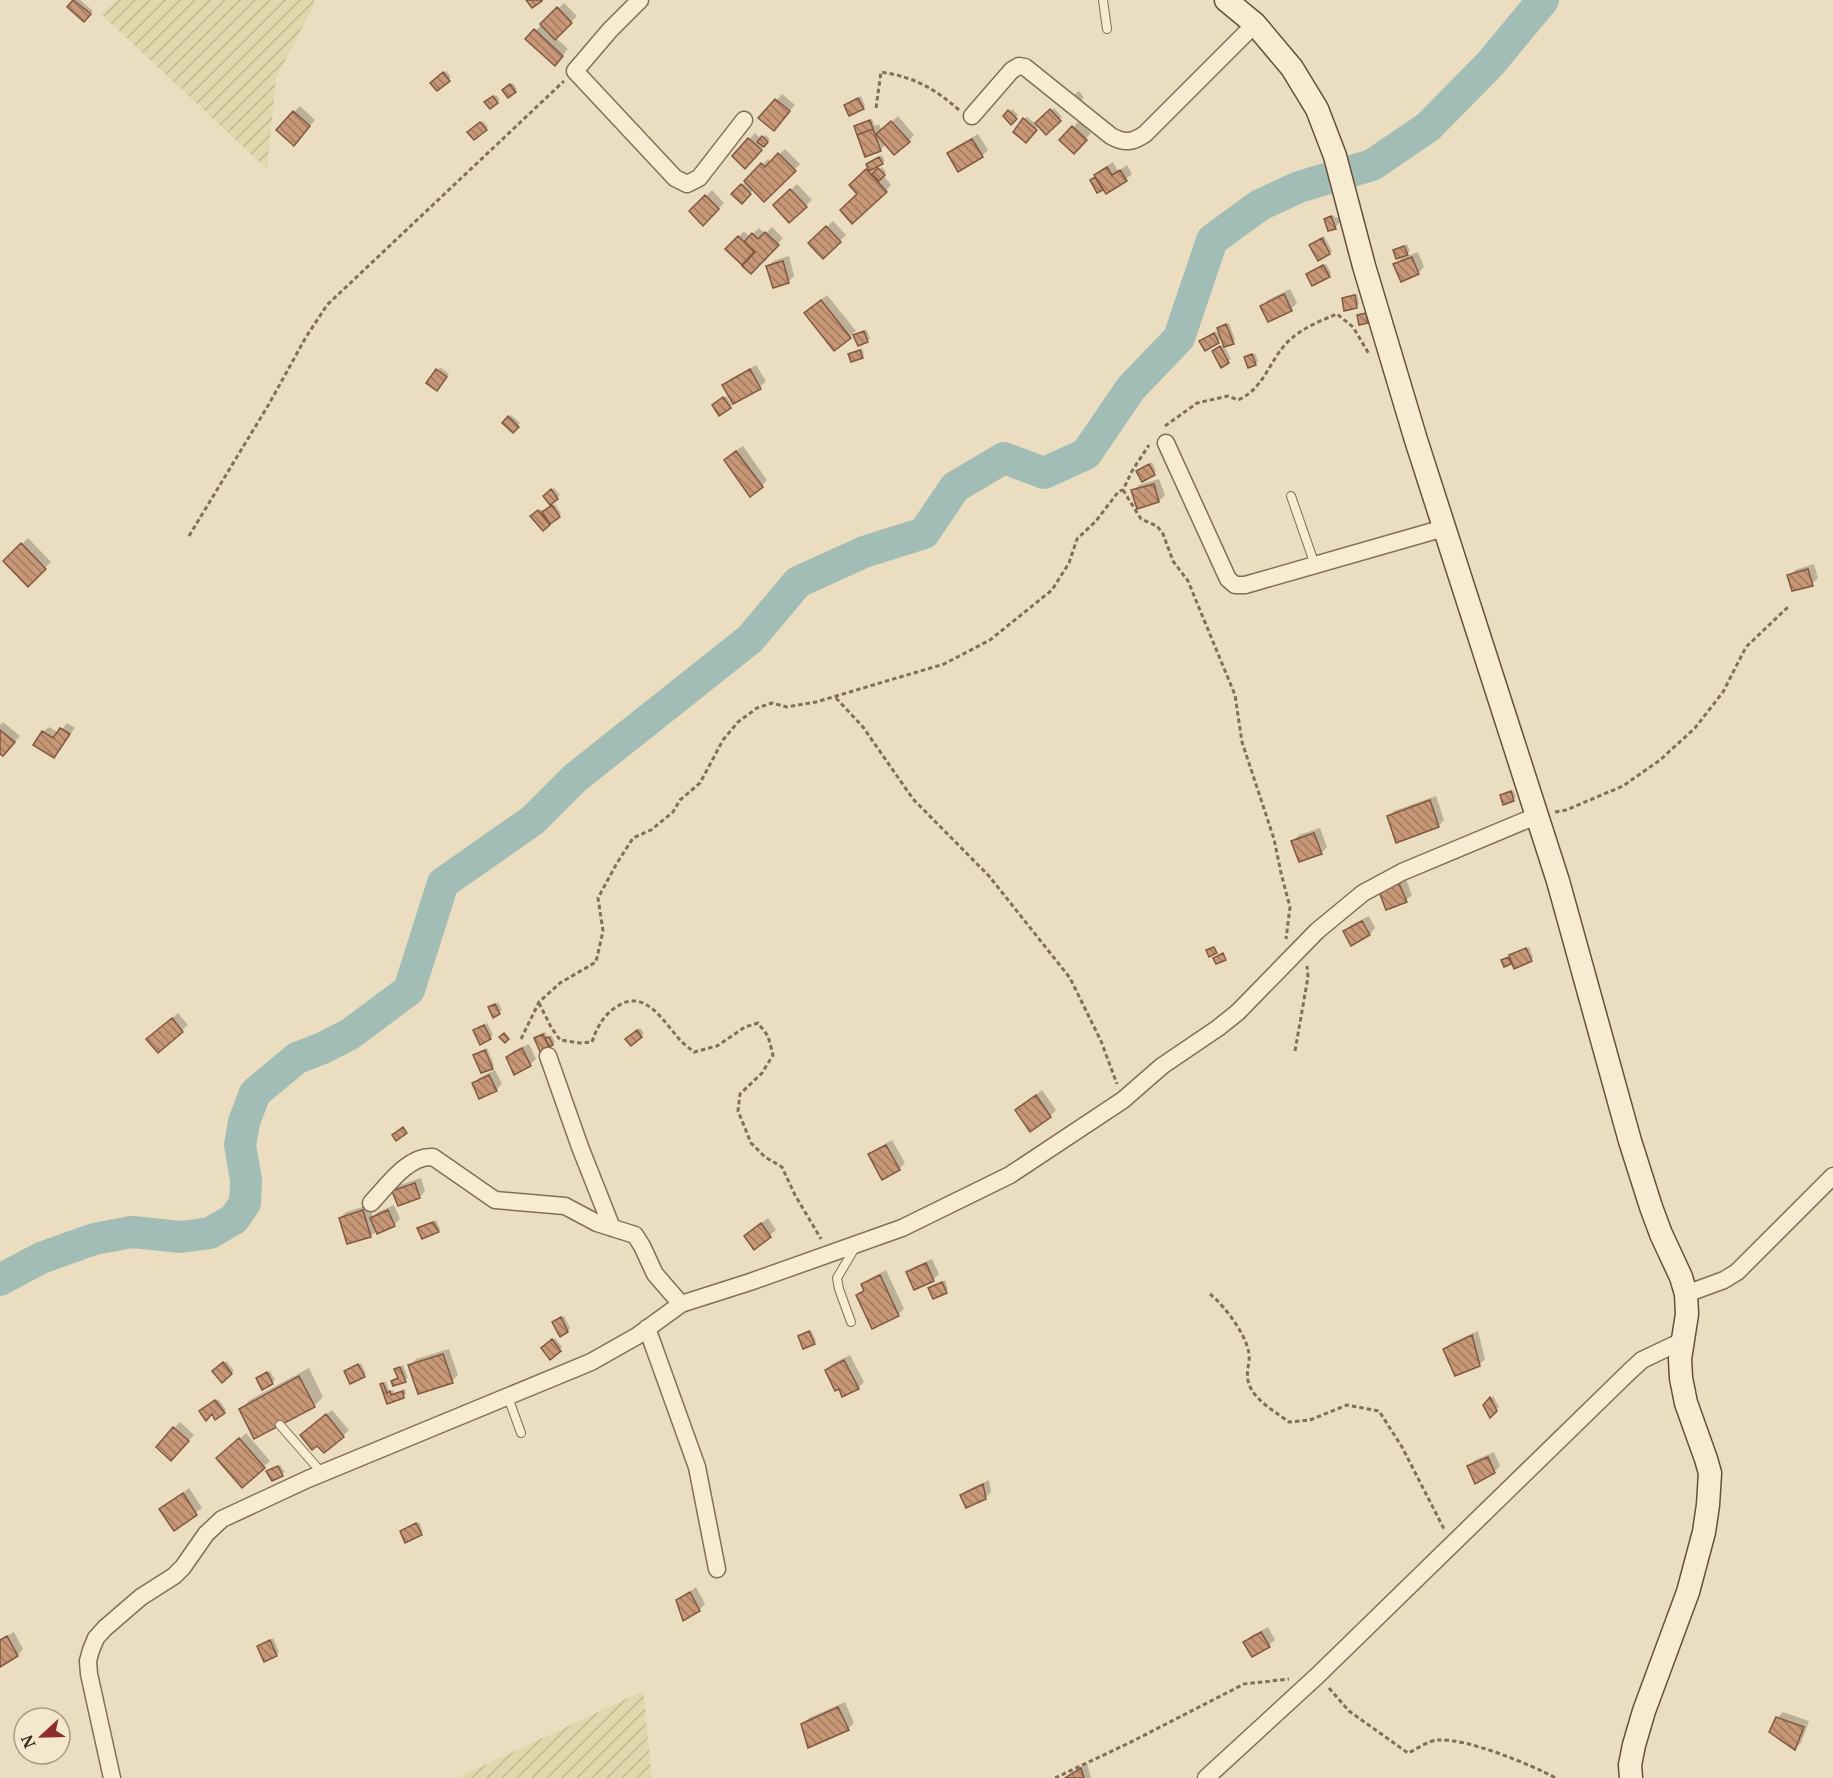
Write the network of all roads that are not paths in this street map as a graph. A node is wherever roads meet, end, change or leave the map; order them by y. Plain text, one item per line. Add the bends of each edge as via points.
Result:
1 (640, 0) edge
2 (1103, 0) edge
3 (1226, 0) edge
4 (1255, 24) junction
5 (1107, 29) dead end
6 (972, 116) road end
7 (744, 120) dead end
8 (1161, 436) road end
9 (1291, 496) dead end
10 (1444, 528) junction
11 (1315, 565) junction
12 (1536, 816) junction
13 (548, 1056) dead end
14 (1833, 1176) edge
15 (371, 1203) dead end
16 (612, 1228) junction
17 (856, 1245) junction
18 (1686, 1294) junction
19 (681, 1304) junction
20 (851, 1322) dead end
21 (647, 1328) junction
22 (1682, 1341) junction
23 (508, 1397) junction
24 (280, 1425) dead end
25 (521, 1433) dead end
26 (322, 1473) junction
27 (717, 1569) dead end
28 (112, 1778) edge
29 (1206, 1778) edge
30 (1631, 1778) edge

1 - 7 street via 575,71 675,178 687,184 699,178
2 - 5 lane
3 - 4 street
4 - 6 street via 1145,134 1128,142 1111,136 1025,66 1012,70
4 - 10 street via 1307,90 1335,156
8 - 11 street via 1228,579 1235,585
9 - 11 lane
10 - 11 street
10 - 12 street
12 - 17 street via 1363,892 1225,1023 1162,1066 1123,1100 1010,1175 902,1228
12 - 18 street via 1633,1152
13 - 16 street
14 - 18 street via 1737,1272
15 - 16 street via 424,1156 433,1157 495,1200 565,1206
16 - 19 street via 635,1235 655,1274
17 - 19 street
17 - 20 lane via 837,1278
18 - 22 street
19 - 21 street
21 - 23 street via 591,1362
21 - 27 street via 697,1467
22 - 29 street via 1642,1360 1317,1676
22 - 30 street via 1681,1378 1686,1403 1710,1473 1708,1505 1688,1592 1637,1737
23 - 25 lane
23 - 26 street
24 - 26 lane
26 - 28 street via 222,1518 174,1576 120,1614 96,1638 88,1662 89,1674

